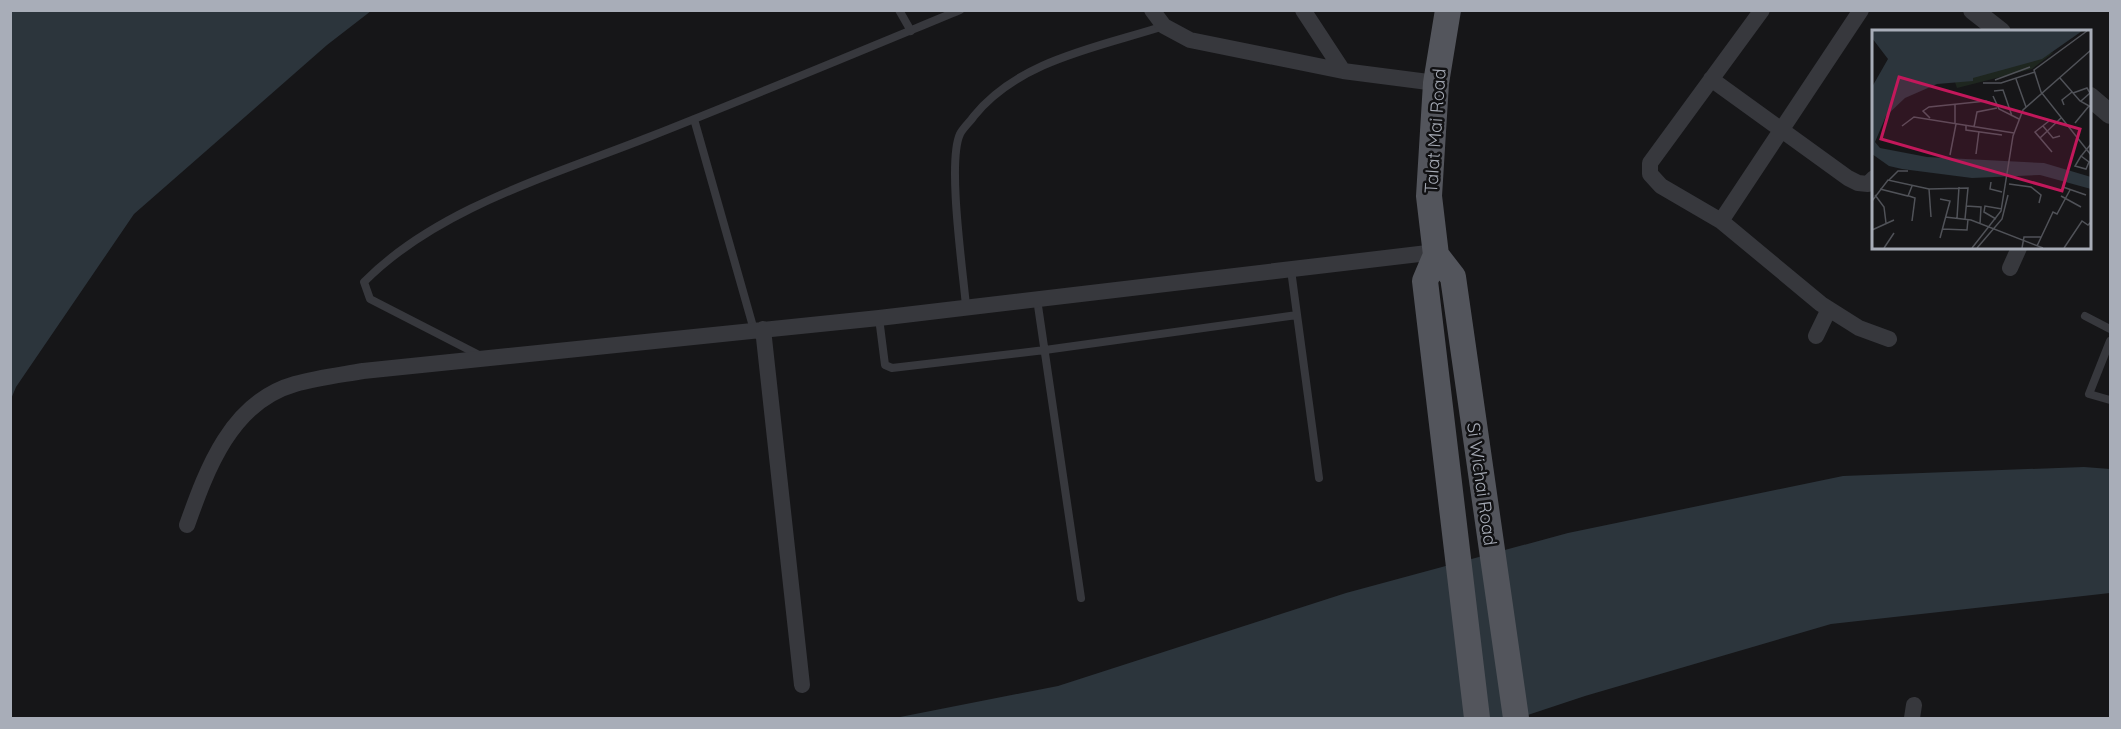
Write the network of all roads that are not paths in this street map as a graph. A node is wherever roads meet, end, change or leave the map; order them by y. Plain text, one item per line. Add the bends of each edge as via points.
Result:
1 (899, 10) edge
2 (960, 10) edge
3 (1152, 10) edge
4 (1303, 10) edge
5 (1448, 10) edge
6 (1762, 10) edge
7 (1861, 10) edge
8 (1973, 10) edge
9 (1164, 26) junction
10 (1998, 30) edge
11 (911, 31) junction
12 (1343, 71) junction
13 (1711, 79) junction
14 (1436, 83) junction
15 (2091, 99) edge
16 (2110, 112) edge
17 (693, 119) junction
18 (1782, 129) junction
19 (1872, 180) edge
20 (1721, 221) junction
21 (2019, 249) edge
22 (1436, 253) junction
23 (2010, 268) dead end
24 (1291, 270) junction
25 (1037, 298) junction
26 (966, 306) junction
27 (1829, 309) junction
28 (1297, 315) junction
29 (2085, 316) dead end
30 (879, 318) junction
31 (758, 329) junction
32 (2110, 329) edge
33 (1816, 336) dead end
34 (1889, 339) dead end
35 (2110, 341) edge
36 (1045, 350) junction
37 (484, 358) junction
38 (2110, 400) edge
39 (1319, 478) dead end
40 (187, 525) dead end
41 (1081, 598) dead end
42 (802, 685) dead end
43 (1477, 718) edge
44 (1516, 718) edge

1 - 11 lane
2 - 11 lane
3 - 9 street
4 - 12 street
5 - 14 main road, Talat Mai Road
6 - 13 street
7 - 18 street
8 - 10 street
9 - 12 street via 1190,40
9 - 26 lane via 1024,74 982,106 960,134 955,158
11 - 17 lane
12 - 14 street
13 - 18 street
13 - 20 street via 1650,163 1650,174 1661,186
14 - 22 main road, Talat Mai Road via 1429,196
15 - 16 street
17 - 31 lane
17 - 37 lane via 498,197 419,235 364,282 370,298
18 - 19 street via 1848,178 1868,184
18 - 20 street
20 - 27 street
21 - 23 street
22 - 24 street
22 - 43 main road, Si Wichai Road via 1425,281
22 - 44 main road, Si Wichai Road via 1453,277
24 - 25 street
24 - 28 lane
25 - 26 street
25 - 36 lane
26 - 30 street
27 - 33 street
27 - 34 street via 1859,328
28 - 36 lane
28 - 39 lane
29 - 32 lane
30 - 31 street
30 - 36 lane via 885,365 892,368
31 - 37 street
31 - 42 street
35 - 38 lane via 2089,394
36 - 41 lane
37 - 40 street via 363,371 293,384 262,399 229,430 205,474

